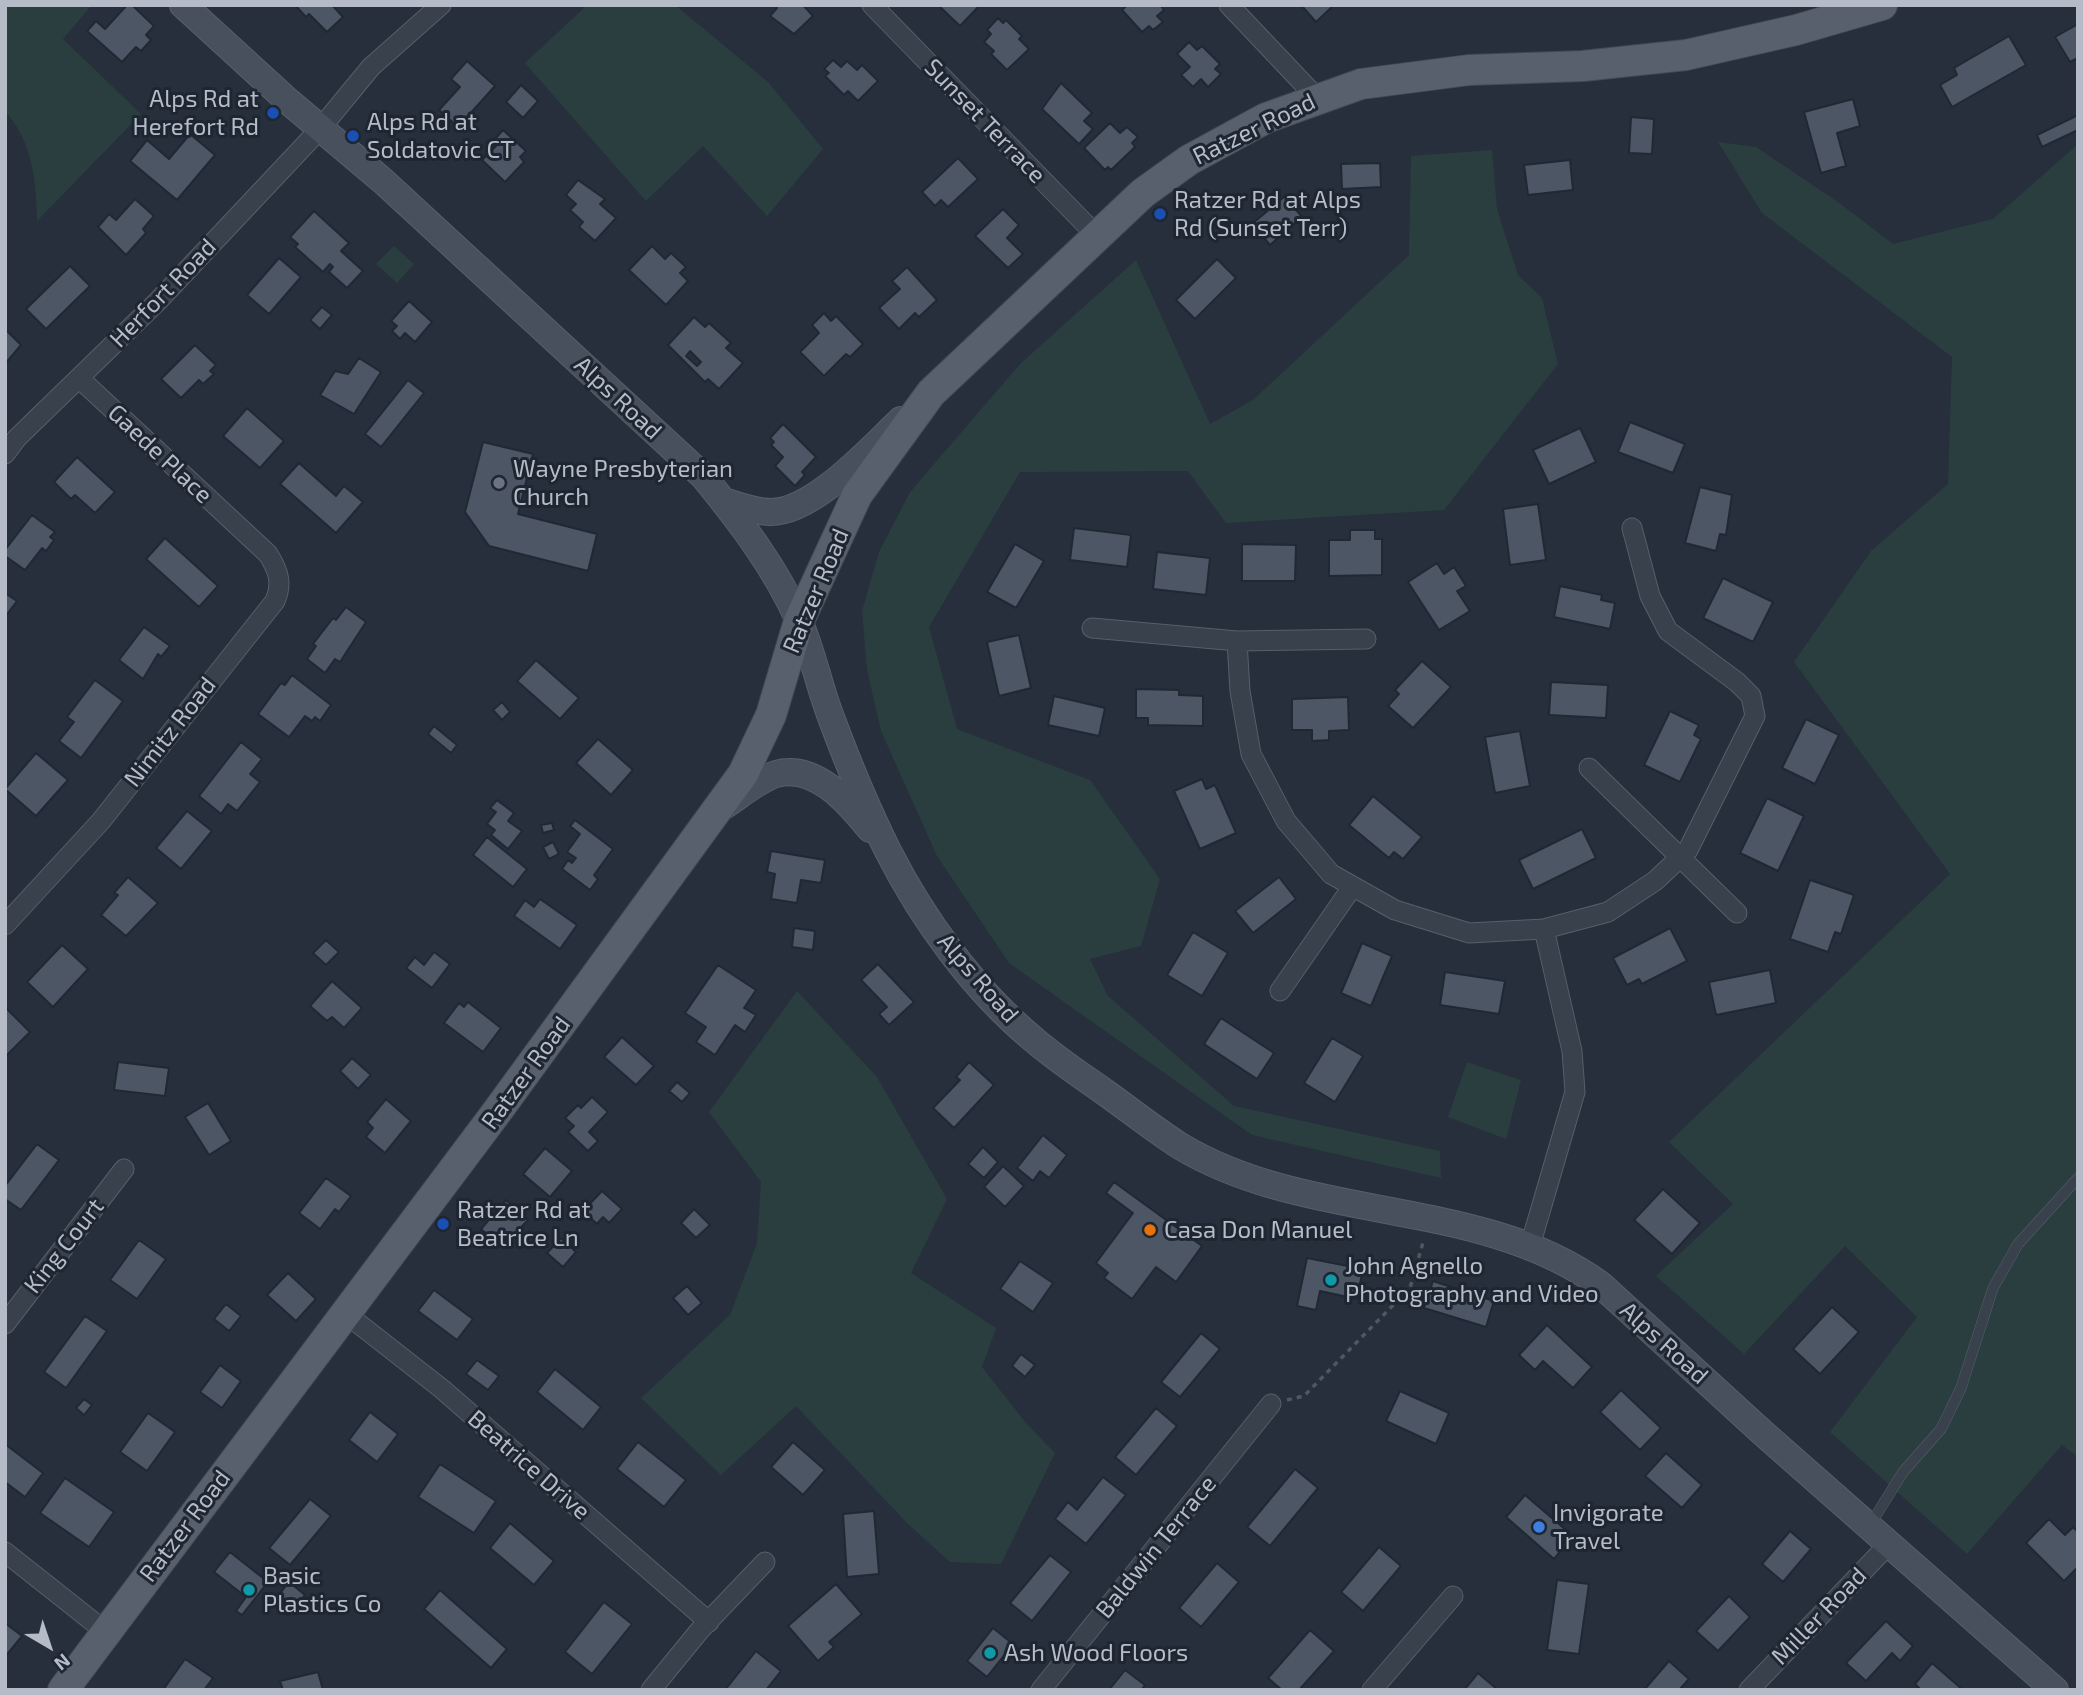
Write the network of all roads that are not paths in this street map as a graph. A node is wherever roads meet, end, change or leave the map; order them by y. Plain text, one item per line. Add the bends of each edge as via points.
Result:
1 (183, 5) edge
2 (441, 5) edge
3 (872, 5) edge
4 (1229, 5) edge
5 (1882, 5) edge
6 (1317, 98) junction
7 (320, 129) junction
8 (1097, 236) junction
9 (79, 378) junction
10 (931, 393) junction
11 (5, 454) edge
12 (724, 501) junction
13 (1632, 528) dead end
14 (242, 529) joint
15 (799, 621) junction
16 (1092, 628) dead end
17 (1366, 639) dead end
18 (1237, 640) junction
19 (1589, 768) dead end
20 (718, 810) junction
21 (888, 852) junction
22 (1680, 858) junction
23 (1353, 886) junction
24 (1737, 913) dead end
25 (5, 925) edge
26 (1544, 929) junction
27 (1280, 991) dead end
28 (124, 1169) dead end
29 (2078, 1178) edge
30 (1530, 1246) junction
31 (345, 1313) junction
32 (5, 1324) edge
33 (1271, 1404) road end
34 (1880, 1534) junction
35 (5, 1552) edge
36 (765, 1562) dead end
37 (1453, 1596) dead end
38 (709, 1622) junction
39 (106, 1632) junction
40 (63, 1690) edge
41 (651, 1690) edge
42 (1041, 1690) edge
43 (1372, 1690) edge
44 (1749, 1690) edge
45 (2055, 1690) edge

1 - 7 main road, Alps Road
2 - 7 street, Herfort Road via 371,67
3 - 8 street, Sunset Terrace
4 - 6 street
5 - 6 main road, Ratzer Road via 1784,34 1686,55 1387,79
6 - 8 main road, Ratzer Road via 1266,118 1189,160 1143,193
7 - 9 street, Herfort Road
7 - 12 main road, Alps Road via 383,181 703,476
8 - 10 main road, Ratzer Road
9 - 11 street, Herfort Road
9 - 14 street, Gaede Place
10 - 12 main road via 845,472 797,506 774,512
10 - 15 main road, Ratzer Road via 857,495
12 - 15 main road, Alps Road via 760,550
13 - 22 street via 1650,596 1668,631 1737,682 1751,696 1755,716
14 - 25 street, Nimitz Road via 275,566 279,591 275,601 101,821
15 - 20 main road, Ratzer Road via 770,716 743,774
15 - 21 main road, Alps Road via 831,719
16 - 18 street
17 - 18 street
18 - 23 street via 1251,754 1286,821 1331,874
19 - 22 street
20 - 21 main road via 775,775 799,773 825,784 849,803
20 - 31 main road, Ratzer Road
21 - 30 main road, Alps Road via 941,937 986,995 1033,1040 1168,1138 1259,1183 1503,1236
22 - 24 street
22 - 26 street via 1656,881 1608,912
23 - 26 street via 1395,910 1469,933
23 - 27 street
26 - 30 street via 1572,1051 1575,1092
28 - 32 street, King Court
29 - 34 lane via 2018,1244 1993,1288 1961,1388 1941,1429 1903,1472
30 - 34 main road, Alps Road via 1559,1257 1601,1285
31 - 38 street, Beatrice Drive via 442,1389
31 - 39 main road, Ratzer Road
33 - 42 street, Baldwin Terrace
34 - 44 street, Miller Road
34 - 45 main road, Alps Road
35 - 39 street
36 - 38 street
37 - 43 street
38 - 41 street
39 - 40 main road, Ratzer Road

